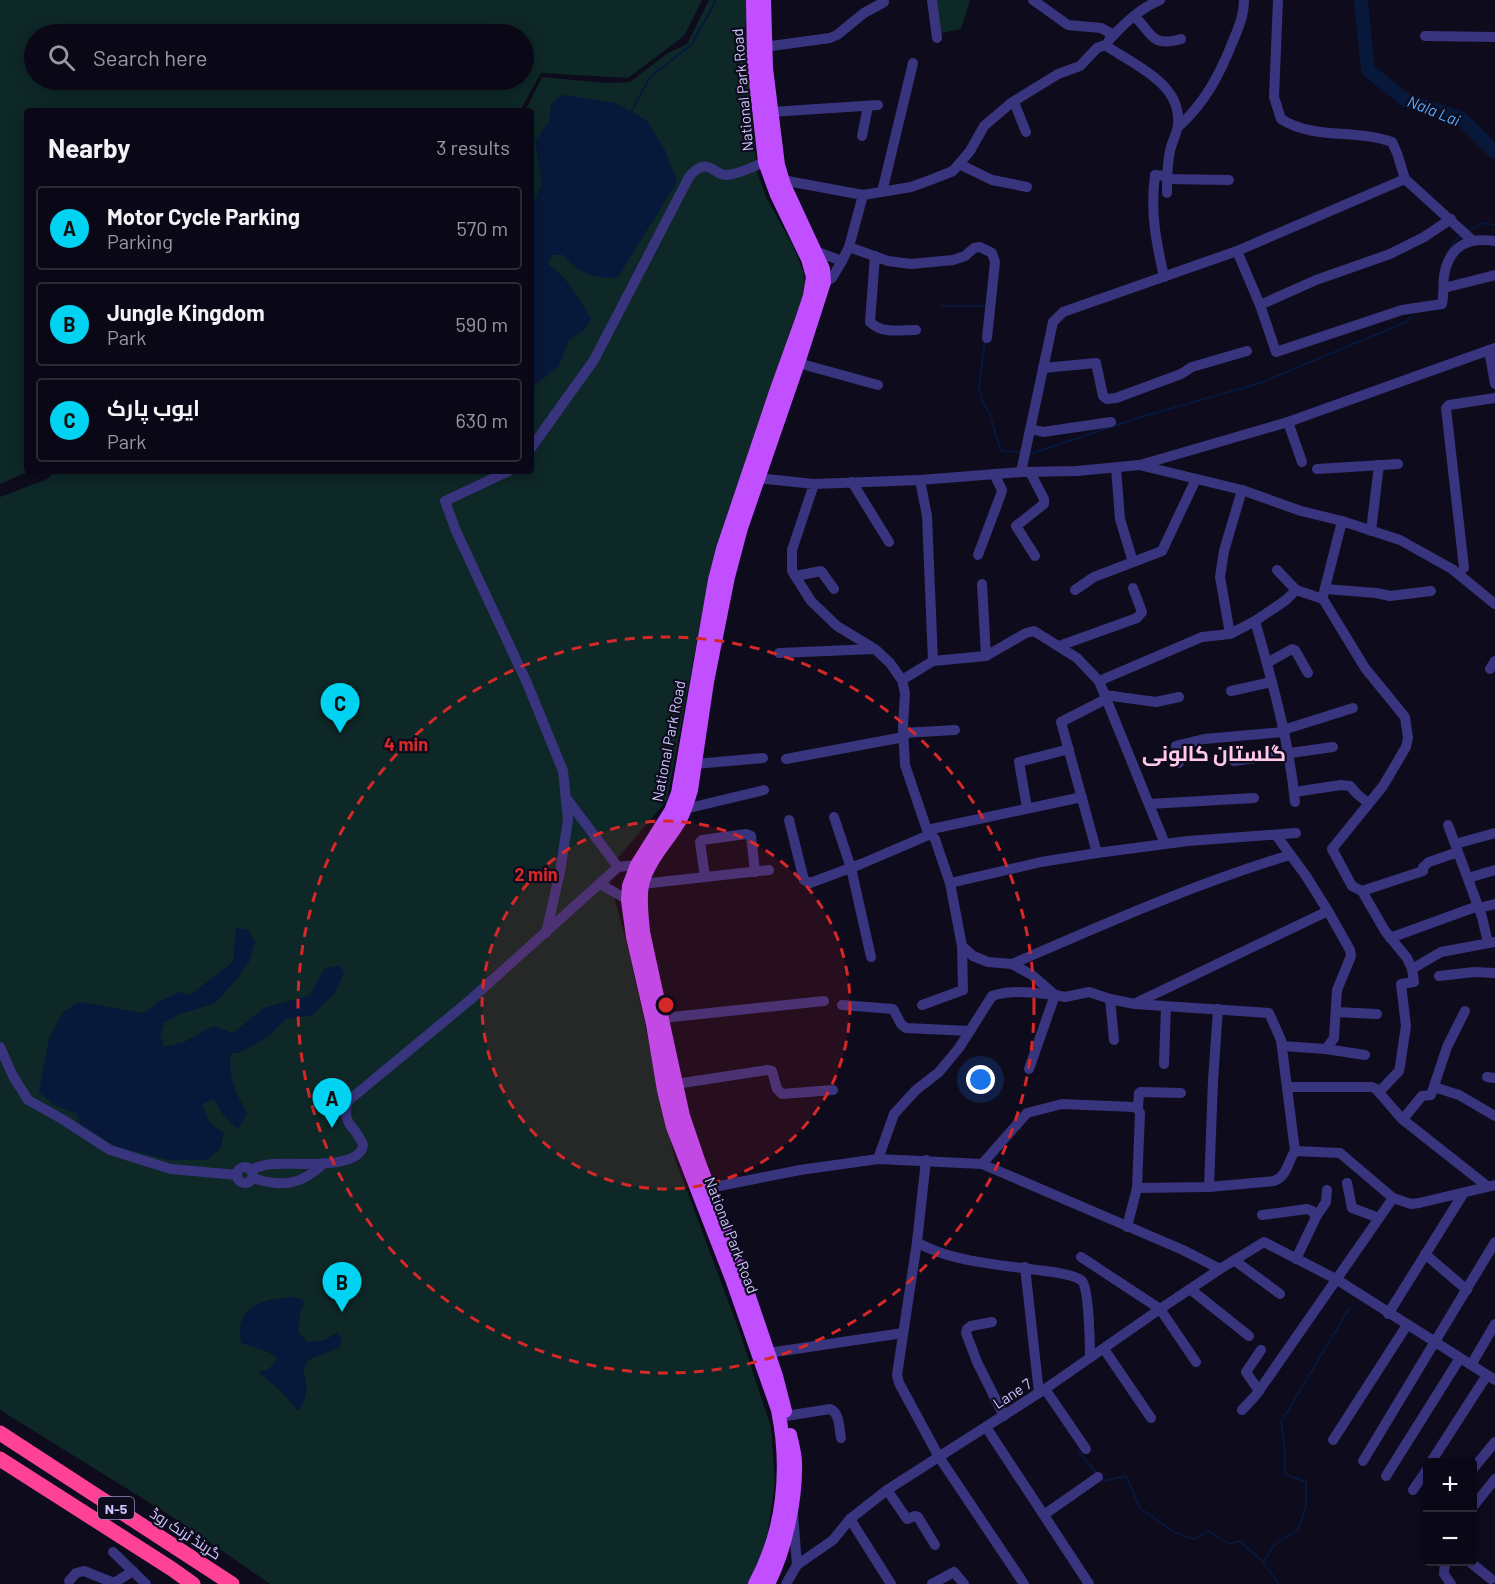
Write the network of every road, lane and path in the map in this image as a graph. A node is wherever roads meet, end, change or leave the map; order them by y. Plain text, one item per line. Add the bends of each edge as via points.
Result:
1 (753, 0) edge
2 (764, 0) edge
3 (932, 0) edge
4 (1033, 0) edge
5 (1160, 0) edge
6 (1244, 0) edge
7 (1278, 0) edge
8 (884, 2) dead end
9 (1134, 16) junction
10 (1114, 35) junction
11 (1425, 36) dead end
12 (1495, 37) edge
13 (937, 38) dead end
14 (1181, 39) dead end
15 (1105, 45) junction
16 (764, 46) junction
17 (913, 63) dead end
18 (1014, 102) junction
19 (771, 112) junction
20 (1178, 127) junction
21 (1026, 132) dead end
22 (862, 136) dead end
23 (765, 162) junction
24 (959, 164) junction
25 (1167, 177) junction
26 (1405, 179) junction
27 (782, 180) junction
28 (1229, 180) dead end
29 (1027, 187) dead end
30 (882, 192) junction
31 (1167, 193) dead end
32 (863, 195) junction
33 (1451, 219) junction
34 (1467, 235) junction
35 (1495, 241) edge
36 (849, 247) junction
37 (814, 251) junction
38 (1237, 251) junction
39 (875, 256) junction
40 (842, 261) junction
41 (1495, 275) edge
42 (1164, 277) junction
43 (824, 282) junction
44 (1444, 288) junction
45 (1260, 305) junction
46 (916, 330) dead end
47 (987, 338) dead end
48 (1492, 349) edge
49 (1248, 351) dead end
50 (798, 363) junction
51 (1043, 368) junction
52 (787, 379) junction
53 (1495, 384) edge
54 (878, 385) dead end
55 (1495, 398) edge
56 (1111, 422) dead end
57 (1288, 422) junction
58 (1030, 429) junction
59 (534, 444) edge
60 (1302, 462) dead end
61 (1398, 464) dead end
62 (1139, 465) junction
63 (1379, 465) junction
64 (1116, 468) junction
65 (1317, 469) dead end
66 (1026, 472) junction
67 (503, 474) edge
68 (994, 474) junction
69 (758, 478) junction
70 (1196, 479) junction
71 (920, 480) junction
72 (852, 483) junction
73 (814, 484) junction
74 (1242, 490) junction
75 (1342, 521) junction
76 (1371, 531) junction
77 (889, 542) dead end
78 (978, 555) dead end
79 (1035, 556) dead end
80 (1133, 562) junction
81 (1464, 568) dead end
82 (1277, 570) dead end
83 (796, 576) junction
84 (982, 584) dead end
85 (1133, 588) dead end
86 (834, 590) dead end
87 (1075, 590) dead end
88 (1296, 590) junction
89 (1431, 591) dead end
90 (1324, 594) junction
91 (718, 595) junction
92 (1495, 604) edge
93 (1255, 621) junction
94 (1230, 634) junction
95 (1059, 646) junction
96 (874, 649) junction
97 (779, 653) dead end
98 (986, 656) junction
99 (933, 661) junction
100 (1267, 663) junction
101 (1308, 673) dead end
102 (902, 680) junction
103 (1099, 681) junction
104 (1272, 682) junction
105 (1231, 691) dead end
106 (1105, 697) junction
107 (1179, 697) dead end
108 (1353, 708) dead end
109 (955, 730) dead end
110 (1283, 731) junction
111 (904, 735) junction
112 (1333, 747) dead end
113 (1069, 749) junction
114 (1287, 755) junction
115 (763, 758) dead end
116 (786, 759) dead end
117 (1234, 761) dead end
118 (1179, 763) dead end
119 (695, 765) junction
120 (764, 790) dead end
121 (1082, 797) junction
122 (1254, 798) dead end
123 (567, 799) junction
124 (1368, 803) junction
125 (1149, 804) junction
126 (1027, 808) junction
127 (685, 809) junction
128 (834, 817) dead end
129 (789, 820) dead end
130 (1448, 825) dead end
131 (929, 832) junction
132 (1296, 833) dead end
133 (1495, 833) edge
134 (1276, 835) junction
135 (1165, 844) junction
136 (1456, 848) junction
137 (1097, 853) junction
138 (1290, 855) junction
139 (618, 867) junction
140 (643, 868) junction
141 (851, 868) junction
142 (770, 870) dead end
143 (1495, 870) edge
144 (755, 872) junction
145 (705, 878) junction
146 (1468, 878) junction
147 (950, 883) junction
148 (600, 884) junction
149 (642, 884) junction
150 (1362, 891) junction
151 (628, 900) junction
152 (1495, 904) edge
153 (1479, 907) junction
154 (1328, 911) junction
155 (556, 917) junction
156 (1390, 938) junction
157 (1491, 942) edge
158 (962, 946) junction
159 (871, 957) dead end
160 (1012, 964) junction
161 (1412, 969) junction
162 (1495, 973) edge
163 (1439, 976) dead end
164 (1055, 995) junction
165 (1110, 999) junction
166 (824, 1001) dead end
167 (1135, 1004) junction
168 (842, 1005) dead end
169 (922, 1005) dead end
170 (1166, 1006) junction
171 (1218, 1009) junction
172 (1465, 1011) dead end
173 (1336, 1012) junction
174 (1377, 1014) dead end
175 (663, 1018) junction
176 (970, 1031) junction
177 (1114, 1040) dead end
178 (1282, 1046) junction
179 (0, 1047) edge
180 (1326, 1049) junction
181 (1365, 1055) dead end
182 (1164, 1064) dead end
183 (1029, 1069) dead end
184 (676, 1084) junction
185 (1288, 1087) junction
186 (1434, 1087) junction
187 (833, 1089) dead end
188 (1380, 1091) junction
189 (1181, 1093) dead end
190 (1138, 1109) junction
191 (1495, 1116) edge
192 (1403, 1119) junction
193 (1295, 1151) junction
194 (878, 1159) junction
195 (926, 1160) junction
196 (323, 1164) junction
197 (982, 1164) junction
198 (251, 1174) junction
199 (1347, 1183) dead end
200 (1491, 1186) edge
201 (1209, 1187) junction
202 (709, 1188) junction
203 (1137, 1188) junction
204 (1326, 1190) dead end
205 (1463, 1194) junction
206 (1394, 1198) junction
207 (1262, 1215) dead end
208 (1316, 1217) junction
209 (1379, 1218) junction
210 (1127, 1227) junction
211 (917, 1242) junction
212 (1495, 1242) edge
213 (1425, 1254) junction
214 (1081, 1257) dead end
215 (1296, 1259) junction
216 (1234, 1260) junction
217 (1025, 1267) junction
218 (1220, 1269) junction
219 (1336, 1279) junction
220 (1190, 1289) junction
221 (1467, 1290) junction
222 (1280, 1294) dead end
223 (1160, 1309) junction
224 (1388, 1314) junction
225 (992, 1323) dead end
226 (1495, 1324) edge
227 (1407, 1325) junction
228 (903, 1333) junction
229 (1249, 1336) dead end
230 (1436, 1343) junction
231 (1104, 1349) junction
232 (1261, 1350) dead end
233 (768, 1353) junction
234 (1090, 1358) junction
235 (1460, 1358) junction
236 (1196, 1362) dead end
237 (1472, 1365) junction
238 (1491, 1378) edge
239 (1042, 1391) junction
240 (1259, 1391) junction
241 (778, 1398) junction
242 (1242, 1410) dead end
243 (786, 1416) junction
244 (1004, 1416) junction
245 (1151, 1418) dead end
246 (986, 1427) junction
247 (0, 1433) edge
248 (841, 1438) dead end
249 (1333, 1440) dead end
250 (1495, 1442) edge
251 (1086, 1449) dead end
252 (939, 1457) junction
253 (1434, 1458) edge
254 (0, 1459) edge
255 (1363, 1461) dead end
256 (1477, 1465) edge
257 (1423, 1475) edge
258 (1386, 1476) dead end
259 (1098, 1477) dead end
260 (1495, 1479) edge
261 (887, 1490) junction
262 (1413, 1490) dead end
263 (792, 1502) junction
264 (1477, 1503) edge
265 (1045, 1514) junction
266 (850, 1519) junction
267 (935, 1545) dead end
268 (113, 1552) dead end
269 (797, 1565) junction
270 (1445, 1566) edge
271 (1475, 1566) edge
272 (133, 1571) junction
273 (1491, 1579) dead end
274 (69, 1581) dead end
275 (146, 1584) edge
276 (193, 1584) edge
277 (232, 1584) edge
278 (755, 1584) edge
279 (768, 1584) edge
280 (786, 1584) edge
281 (891, 1584) edge
282 (932, 1584) edge
283 (964, 1584) edge
284 (1024, 1584) edge
285 (1089, 1584) edge
286 (1451, 1584) edge

1 - 23 main road, National Park Road via 754,64
2 - 16 main road, National Park Road
3 - 13 street
4 - 10 street via 1068,25 1101,28
5 - 9 street
6 - 20 street via 1243,16 1215,83
7 - 26 street via 1275,97 1281,119 1292,126 1332,134 1365,134 1392,142
8 - 16 street via 837,36
9 - 10 street
9 - 14 street via 1151,38 1173,42
10 - 15 street
11 - 12 street
15 - 18 street via 1080,66 1058,74
15 - 20 street via 1171,93 1177,104
16 - 19 main road, National Park Road
17 - 30 street
18 - 21 street
18 - 24 street via 984,126
19 - 22 street via 873,105
19 - 27 main road, National Park Road
20 - 25 street via 1170,148
23 - 52 main road, National Park Road via 813,277
23 - 59 street via 728,175 704,167 688,177 594,360
24 - 29 street via 992,180
24 - 30 street via 953,171 911,187
25 - 28 street
25 - 31 street
25 - 42 street via 1155,175 1152,201
26 - 33 street
26 - 38 street
27 - 32 street
27 - 37 main road, National Park Road
30 - 32 street
32 - 36 street
33 - 34 street
33 - 45 street via 1390,254
34 - 35 street
34 - 44 street via 1451,256
36 - 39 street
36 - 40 street
37 - 40 street
37 - 43 main road, National Park Road via 823,269
38 - 42 street
38 - 45 street
39 - 46 street via 870,322 884,330
39 - 47 street via 911,264 953,260 980,247 992,253 995,262
40 - 43 street via 832,278
41 - 44 street
42 - 51 street via 1063,312 1053,322
43 - 50 main road, National Park Road
44 - 45 street via 1442,304 1402,310 1276,352
48 - 53 street
48 - 57 street
49 - 51 street via 1107,399 1096,363
50 - 52 main road, National Park Road
50 - 54 street
51 - 58 street
52 - 69 main road, National Park Road
52 - 91 main road, National Park Road via 723,549
55 - 81 street via 1446,408
56 - 58 street via 1043,432
57 - 60 street
57 - 62 street
58 - 66 street
61 - 63 street
62 - 64 street
62 - 70 street
63 - 65 street
63 - 76 street
64 - 66 street
64 - 80 street via 1120,519
66 - 68 street
66 - 79 street via 1044,504 1016,526
67 - 123 street via 445,501 527,683 563,771
68 - 71 street
68 - 78 street via 1002,490
69 - 73 street
69 - 91 main road, National Park Road
70 - 74 street
70 - 80 street via 1162,551
71 - 72 street
71 - 99 street via 927,516
72 - 73 street
72 - 77 street
73 - 83 street via 792,550 792,571
74 - 75 street
74 - 94 street via 1220,577
75 - 76 street
75 - 90 street
76 - 92 street via 1400,540 1452,569
80 - 87 street via 1094,577
82 - 88 street
83 - 86 street via 821,571
83 - 96 street via 811,601 837,626
84 - 98 street
85 - 95 street via 1143,612 1137,618
88 - 90 street
88 - 93 street
89 - 90 street via 1390,596
90 - 124 street via 1365,668 1405,717 1406,747
91 - 119 main road, National Park Road
91 - 140 main road, National Park Road via 678,793
93 - 94 street
93 - 100 street
94 - 103 street via 1202,637
95 - 98 street via 1030,631
95 - 103 street
96 - 97 street
96 - 102 street
98 - 99 street
99 - 102 street
100 - 101 street via 1292,649
100 - 104 street
102 - 111 street
103 - 106 street
104 - 105 street
104 - 110 street
106 - 107 street via 1156,702
106 - 113 street via 1061,722
106 - 125 street
108 - 110 street
109 - 111 street
110 - 114 street
110 - 118 street via 1204,738 1179,745
111 - 116 street
111 - 131 street via 905,765
112 - 114 street
113 - 121 street
113 - 126 street via 1019,762
114 - 117 street
114 - 124 street via 1294,797 1341,785 1350,786
115 - 119 street
119 - 127 main road, National Park Road
120 - 127 street
121 - 126 street
121 - 137 street
122 - 125 street
123 - 139 street
123 - 155 street
124 - 150 street via 1332,849 1352,886
125 - 135 street
126 - 131 street
127 - 140 main road, National Park Road
128 - 141 street
129 - 141 street via 807,883
130 - 136 street
131 - 141 street
131 - 147 street
132 - 134 street
133 - 136 street
134 - 135 street
134 - 138 street
135 - 137 street
136 - 146 street
136 - 150 street via 1429,862 1424,871
137 - 147 street via 1041,861
138 - 154 street
138 - 160 street via 1232,872
139 - 140 street
139 - 148 street
140 - 149 main road, National Park Road
140 - 151 main road, National Park Road via 629,886
141 - 159 street
142 - 144 street
143 - 146 street
144 - 145 street
144 - 145 street via 751,836 746,834 700,842
145 - 149 street
146 - 153 street
147 - 158 street
148 - 151 street
148 - 155 street
149 - 175 main road, National Park Road via 643,932
150 - 156 street
151 - 241 main road, National Park Road via 673,1127
152 - 153 street
153 - 156 street
153 - 157 street
154 - 167 street
154 - 173 street via 1350,950 1337,990
155 - 196 street via 546,934 348,1101 346,1119 362,1140 362,1151 358,1156
156 - 161 street
157 - 161 street via 1441,952
158 - 160 street via 973,957
158 - 169 street via 963,990
160 - 164 street
161 - 188 street via 1414,982 1401,984 1406,1026 1399,1071
162 - 163 street
164 - 165 street via 1089,992
164 - 176 street via 1025,992 992,996
164 - 183 street
165 - 167 street
165 - 177 street
166 - 175 street
167 - 170 street
168 - 176 street via 893,1009 906,1028
170 - 171 street
170 - 182 street
171 - 178 street via 1269,1013
171 - 201 street
172 - 186 street
173 - 174 street
173 - 180 street via 1334,1038
175 - 184 main road, National Park Road
176 - 194 street via 939,1072 894,1114
178 - 180 street
178 - 185 street
179 - 198 street via 28,1100 110,1150 171,1169 237,1175 242,1168
180 - 181 street
184 - 187 street via 767,1070 772,1071 782,1094
184 - 202 main road, National Park Road via 683,1116
185 - 188 street via 1372,1087
185 - 193 street
186 - 191 street via 1459,1095
186 - 192 street via 1430,1096 1422,1096
188 - 192 street
189 - 190 street via 1141,1092
190 - 197 street via 1062,1104 1027,1113
190 - 203 street
192 - 200 street
193 - 201 street via 1280,1179
193 - 206 street via 1340,1153
194 - 195 street
194 - 202 street
195 - 197 street
195 - 211 street
196 - 198 street via 273,1164 261,1166
196 - 198 street via 310,1177 299,1181 276,1184
197 - 210 street
199 - 209 street via 1352,1208
200 - 205 street
201 - 203 street
202 - 233 main road, National Park Road
203 - 210 street
204 - 208 street via 1326,1202
205 - 206 street via 1411,1204
205 - 213 street
206 - 209 street
207 - 208 street via 1307,1209
208 - 215 street
209 - 219 street
210 - 218 street
211 - 217 street via 959,1257
211 - 228 street
212 - 221 street
213 - 221 street
213 - 224 street
214 - 223 street
215 - 216 street, Lane 7 via 1267,1242
215 - 219 street
216 - 218 street, Lane 7
216 - 222 street
217 - 234 street via 1082,1281
217 - 239 street
218 - 220 street, Lane 7
219 - 224 street
219 - 240 street
220 - 223 street, Lane 7
220 - 229 street
221 - 230 street
223 - 231 street, Lane 7
223 - 236 street
224 - 227 street
225 - 244 street via 971,1326 966,1333
226 - 237 street
227 - 230 street
227 - 249 street
228 - 233 street
228 - 252 street via 899,1383
230 - 235 street
230 - 255 street
231 - 234 street, Lane 7
231 - 245 street
232 - 240 street via 1246,1372
233 - 241 main road, National Park Road
234 - 239 street, Lane 7
235 - 237 street
235 - 258 street
237 - 238 street
238 - 253 street
239 - 244 street, Lane 7
239 - 251 street
240 - 242 street
241 - 243 main road, National Park Road
241 - 278 main road, National Park Road via 784,1448 781,1505 768,1557
243 - 248 street via 834,1410
243 - 263 main road, National Park Road via 795,1462
244 - 246 street, Lane 7
246 - 252 street, Lane 7
246 - 265 street
247 - 277 highway, گرینڈ ٹرنک روڈ / N-5
250 - 256 street
252 - 261 street, Lane 7
252 - 284 street
254 - 276 highway, N-5
257 - 262 street
259 - 265 street
260 - 264 street
261 - 266 street, Lane 7
261 - 267 street via 907,1519 918,1517
263 - 269 street
263 - 279 main road, National Park Road via 782,1550
265 - 285 street
266 - 269 street, Lane 7 via 833,1540
266 - 281 street
268 - 272 street
269 - 280 street, Lane 7
270 - 286 street via 1444,1574
271 - 273 street
272 - 274 street via 114,1583 84,1570
272 - 275 street
282 - 283 street via 954,1572

